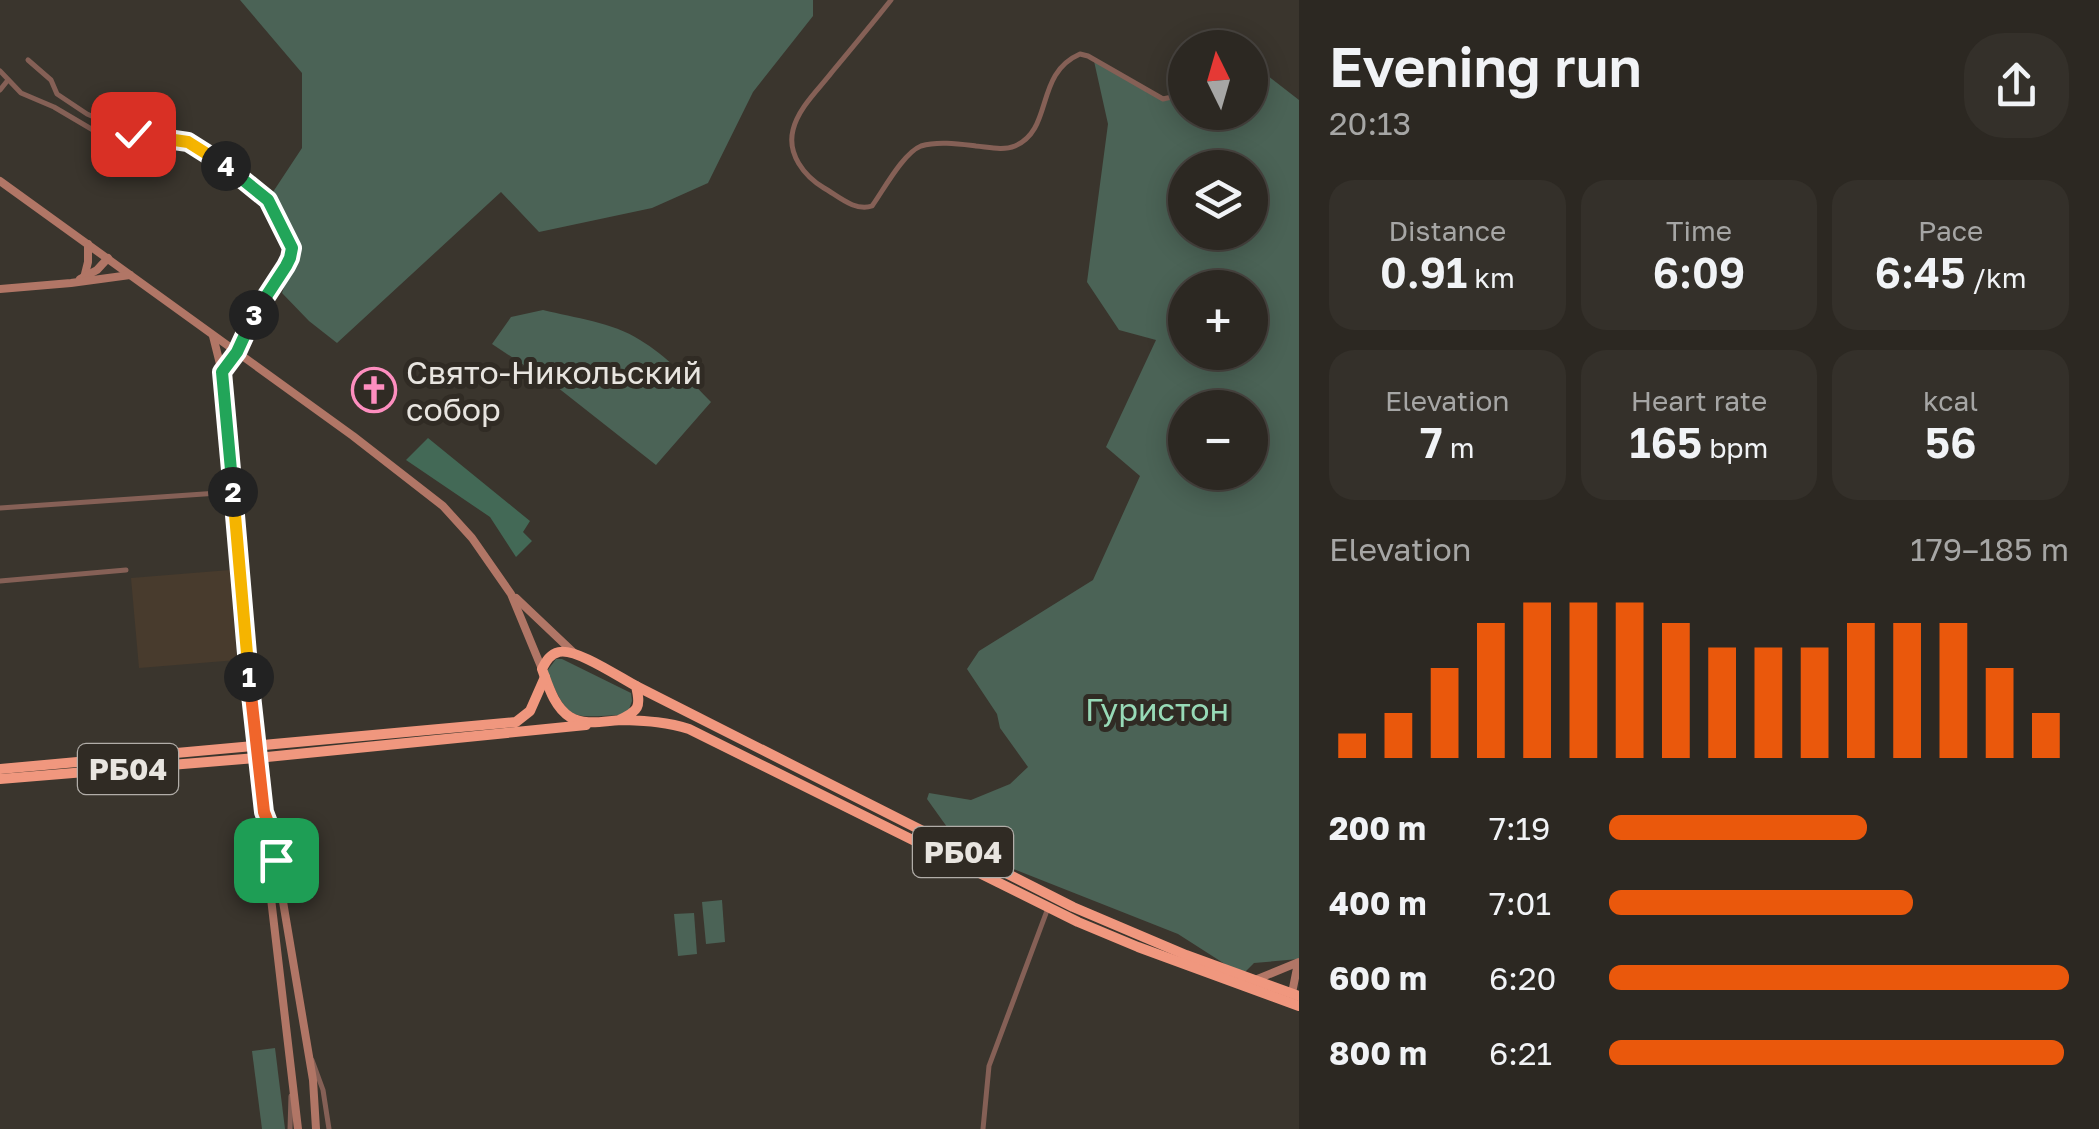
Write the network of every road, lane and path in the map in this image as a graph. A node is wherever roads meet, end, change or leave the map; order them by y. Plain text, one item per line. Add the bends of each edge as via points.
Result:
1 (891, 0) edge
2 (28, 60) dead end
3 (0, 72) edge
4 (8, 80) junction
5 (0, 90) edge
6 (1168, 98) edge
7 (133, 134) junction
8 (0, 181) edge
9 (88, 244) junction
10 (108, 258) junction
11 (132, 274) junction
12 (84, 278) junction
13 (71, 283) junction
14 (0, 289) edge
15 (213, 336) junction
16 (237, 352) junction
17 (222, 372) junction
18 (233, 492) junction
19 (0, 508) edge
20 (126, 570) dead end
21 (0, 580) edge
22 (511, 594) junction
23 (574, 653) junction
24 (543, 673) junction
25 (636, 686) junction
26 (620, 720) junction
27 (596, 722) junction
28 (256, 752) junction
29 (0, 760) edge
30 (1, 774) edge
31 (264, 812) junction
32 (1048, 908) junction
33 (1299, 962) edge
34 (1255, 980) junction
35 (1296, 994) edge
36 (1299, 1006) edge
37 (307, 1050) junction
38 (311, 1069) junction
39 (290, 1072) junction
40 (292, 1088) junction
41 (290, 1129) edge
42 (298, 1129) edge
43 (316, 1129) edge
44 (330, 1129) edge
45 (983, 1129) edge

1 - 6 street via 792,131 806,174 855,206 872,206 907,156 923,146 1016,146 1041,115 1056,72 1080,54
2 - 7 street via 57,94
3 - 4 street
4 - 5 street
4 - 7 street via 93,130
7 - 16 street via 188,142 238,174 268,200 292,248
8 - 9 street
9 - 10 street
9 - 12 street
10 - 11 street
10 - 12 street
11 - 13 street
11 - 15 street
12 - 13 street
13 - 14 street
15 - 16 street
15 - 17 street
16 - 17 street
16 - 22 street via 442,506
17 - 18 street
18 - 19 street
18 - 28 street
20 - 21 street
22 - 23 street
22 - 24 street
23 - 24 highway via 553,654
23 - 25 highway, РБ04
24 - 27 highway via 566,715
24 - 28 highway, РБ04 via 530,712 516,722
25 - 26 highway via 640,704
25 - 34 highway, РБ04 via 1073,907
26 - 27 highway, РБ04
26 - 32 highway, РБ04 via 688,729
27 - 28 highway, РБ04
28 - 30 highway, РБ04
28 - 31 street
29 - 30 street
31 - 37 street
31 - 39 street
32 - 36 highway, РБ04
32 - 45 street via 989,1066
33 - 34 street
33 - 35 street
34 - 35 highway, РБ04
37 - 38 street
37 - 44 street
38 - 39 street via 300,1063
38 - 43 street
39 - 40 street
40 - 41 street
40 - 42 street

